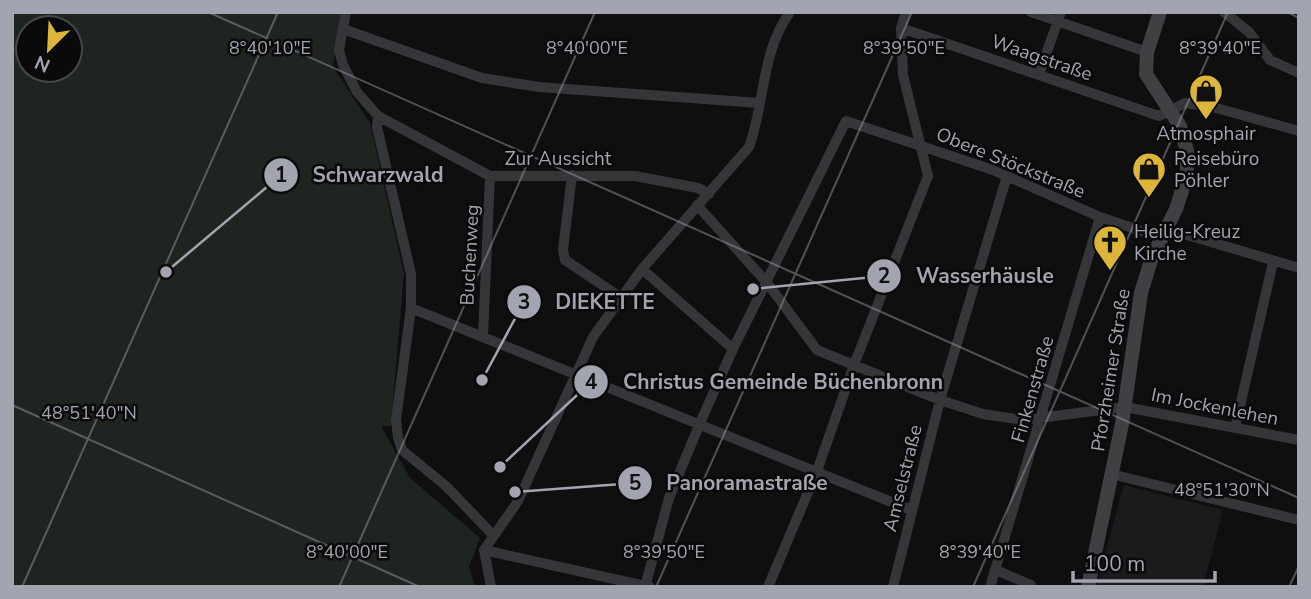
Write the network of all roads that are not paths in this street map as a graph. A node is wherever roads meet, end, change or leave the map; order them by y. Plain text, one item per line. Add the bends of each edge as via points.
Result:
1 (346, 12) edge
2 (905, 12) edge
3 (1031, 12) edge
4 (1160, 12) edge
5 (1224, 12) edge
6 (787, 13) edge
7 (1059, 17) edge
8 (901, 28) junction
9 (343, 29) junction
10 (1147, 52) junction
11 (1299, 73) edge
12 (1039, 75) junction
13 (760, 103) junction
14 (1171, 111) junction
15 (378, 116) junction
16 (1299, 131) edge
17 (920, 144) junction
18 (572, 175) junction
19 (490, 176) junction
20 (1007, 176) junction
21 (709, 194) junction
22 (698, 205) junction
23 (1100, 216) junction
24 (1164, 234) junction
25 (1273, 262) junction
26 (1299, 268) edge
27 (642, 269) junction
28 (768, 284) junction
29 (620, 297) junction
30 (411, 308) junction
31 (483, 336) junction
32 (733, 349) junction
33 (854, 365) junction
34 (576, 373) junction
35 (940, 400) junction
36 (1125, 407) junction
37 (1042, 419) junction
38 (700, 423) junction
39 (1235, 428) junction
40 (1299, 440) edge
41 (817, 471) junction
42 (1111, 474) junction
43 (912, 510) junction
44 (1299, 520) edge
45 (493, 535) junction
46 (484, 550) junction
47 (996, 570) junction
48 (1031, 585) edge
49 (647, 586) edge
50 (491, 587) edge
51 (768, 587) edge
52 (893, 587) edge
53 (990, 587) edge
54 (1088, 587) edge

1 - 9 street
2 - 8 street
3 - 7 street
4 - 10 main road, Pforzheimer Straße
5 - 11 street via 1249,32 1270,60
6 - 13 street via 767,65
7 - 10 street
7 - 12 street
8 - 12 street, Waagstraße
8 - 17 street via 903,75
9 - 13 street via 482,78 539,87
9 - 15 street via 339,50 343,65
10 - 14 main road, Pforzheimer Straße via 1148,80
12 - 14 street, Waagstraße via 1159,116
13 - 21 street via 750,147
14 - 16 street, Waagstraße via 1185,103 1213,107
14 - 24 main road, Pforzheimer Straße via 1184,139 1188,163 1184,190
15 - 19 street, Zur Aussicht
15 - 30 street via 411,274
17 - 20 street, Obere Stöckstraße
17 - 28 street, Obere Stöckstraße via 846,121
17 - 33 street via 928,176
18 - 19 street, Zur Aussicht
18 - 21 street, Zur Aussicht via 635,176
18 - 29 street via 565,260
19 - 31 street, Buchenweg
20 - 23 street, Obere Stöckstraße
20 - 35 street, Amselstraße
21 - 22 street
22 - 27 street
22 - 28 street, Im Jockenlehen
23 - 24 street, Obere Stöckstraße
23 - 37 street, Finkenstraße
24 - 25 street, Obere Stöckstraße
24 - 36 main road, Pforzheimer Straße via 1142,293
25 - 26 street, Obere Stöckstraße
25 - 39 street
27 - 29 street
27 - 32 street
28 - 32 street
28 - 33 street, Im Jockenlehen via 817,350
29 - 34 street
30 - 31 street
30 - 45 street via 396,420 402,450 446,486
31 - 34 street
32 - 38 street
33 - 35 street, Im Jockenlehen
33 - 41 street
34 - 38 street
34 - 45 street via 518,501
35 - 37 street, Im Jockenlehen via 983,414
35 - 43 street, Amselstraße
36 - 37 street, Im Jockenlehen
36 - 39 street, Im Jockenlehen
36 - 42 main road, Pforzheimer Straße
37 - 47 street, Finkenstraße
38 - 41 street
38 - 49 street via 669,498
39 - 40 street, Im Jockenlehen
41 - 43 street
41 - 51 street
42 - 44 street
42 - 54 main road, Pforzheimer Straße
43 - 52 street, Amselstraße
45 - 46 street
46 - 49 street
46 - 50 street
47 - 48 street
47 - 53 street, Finkenstraße

